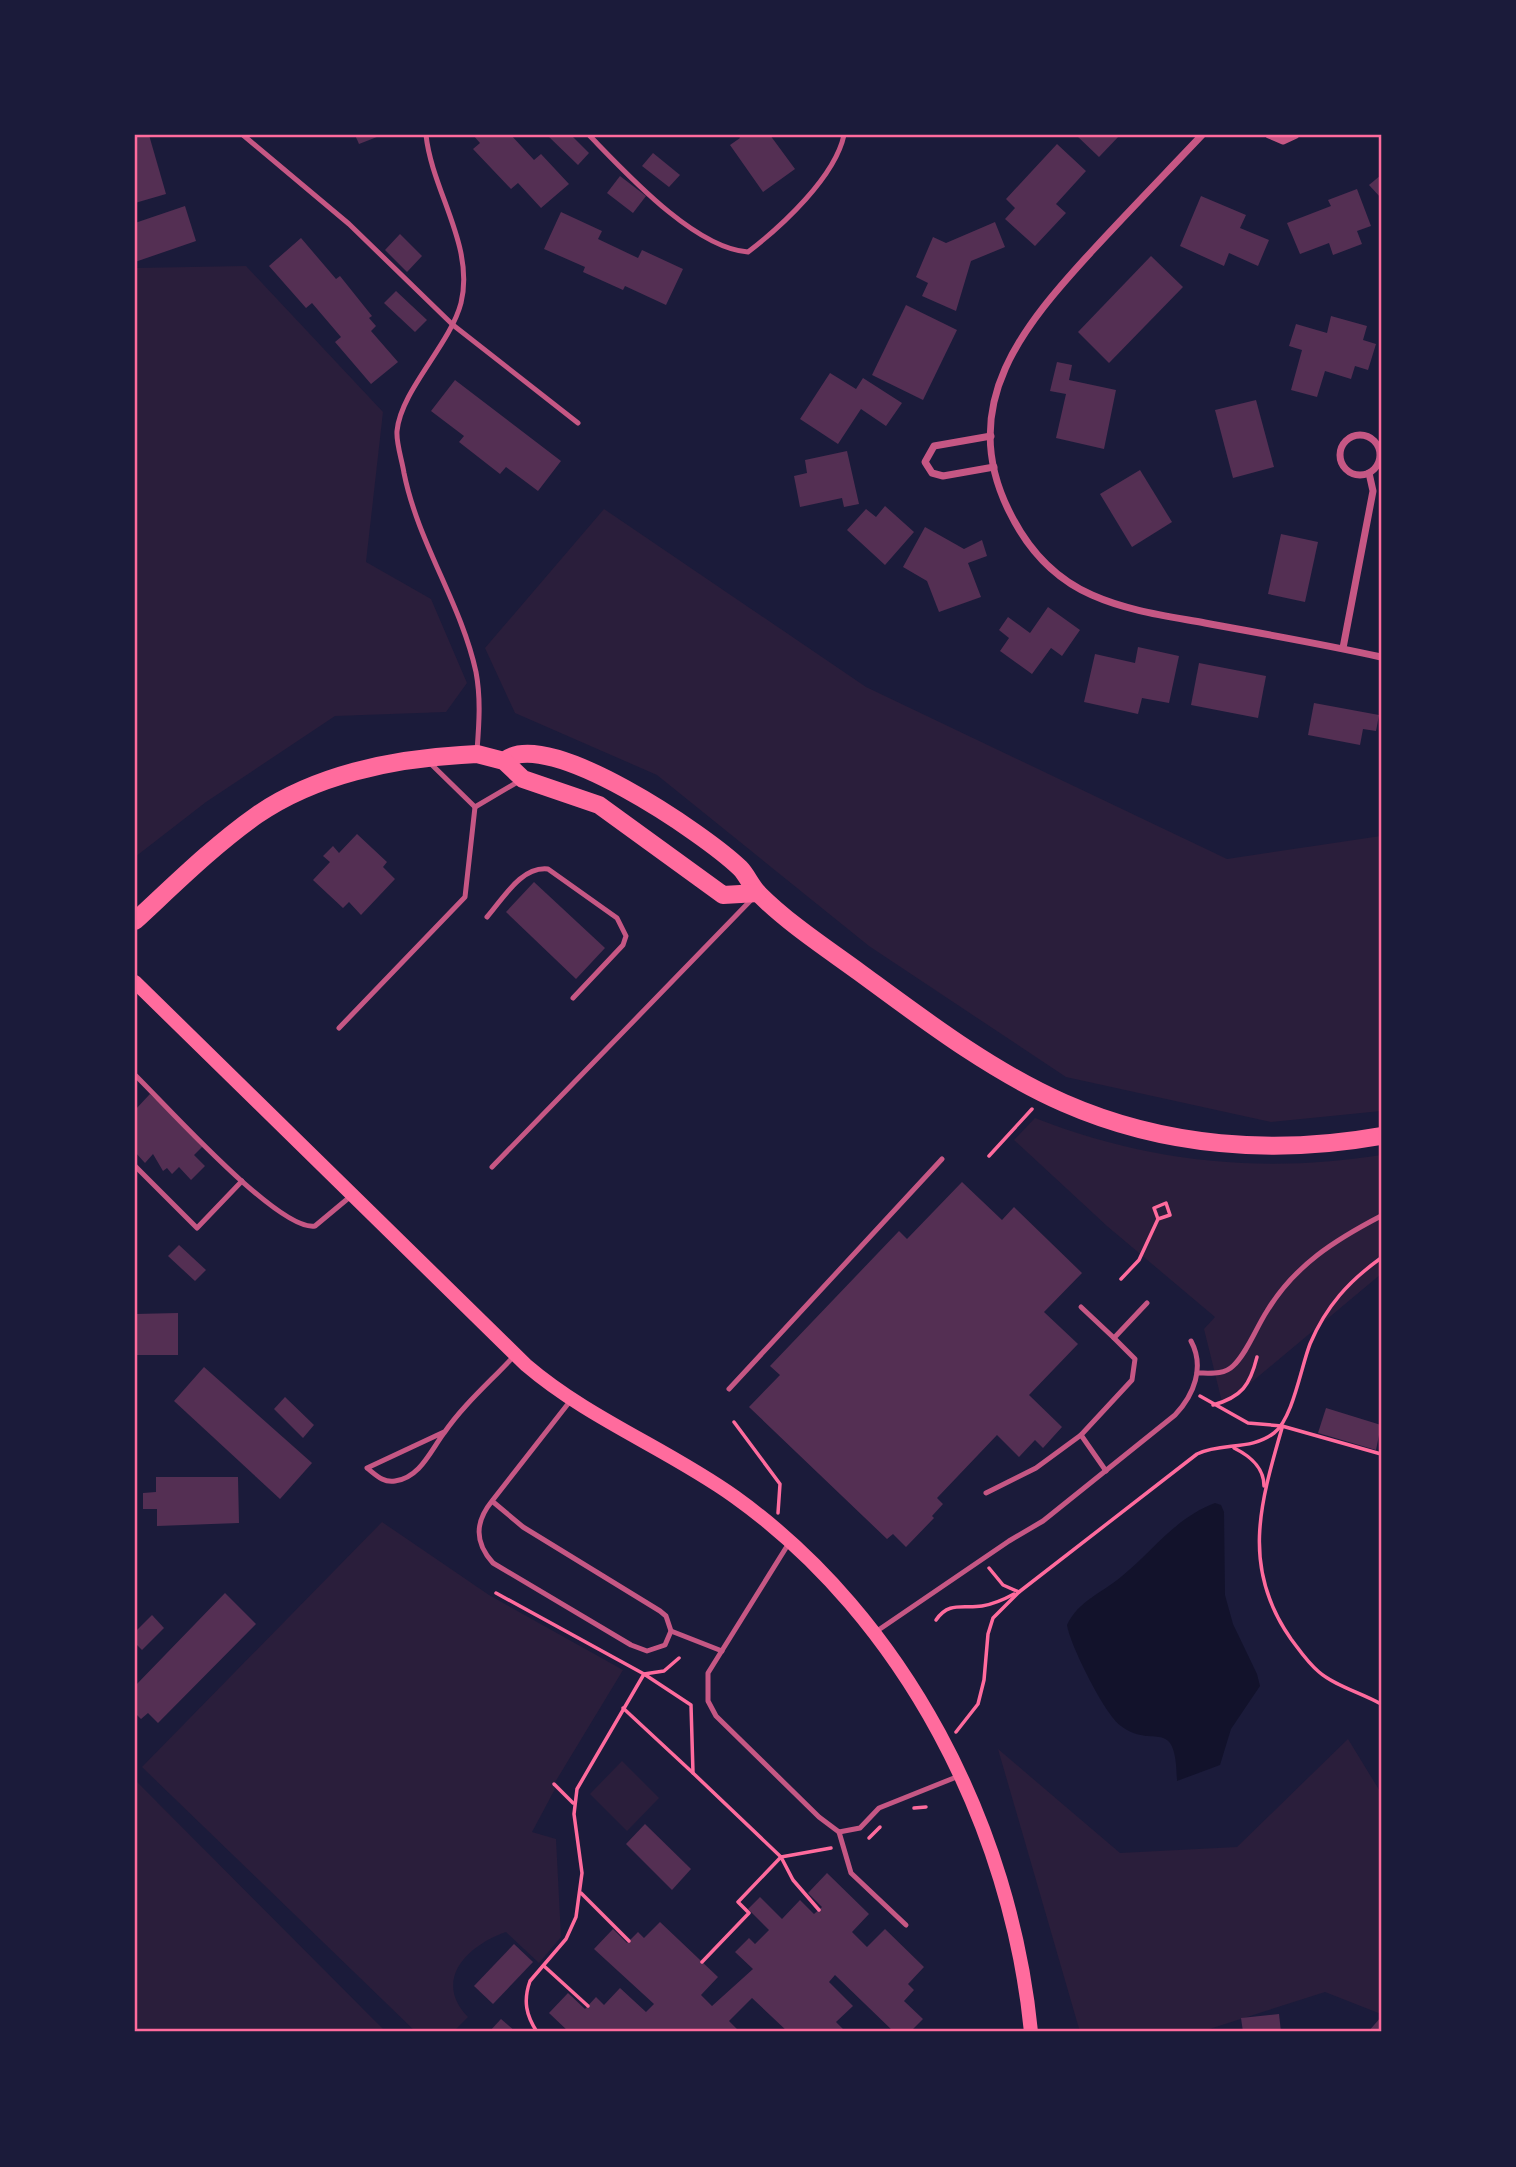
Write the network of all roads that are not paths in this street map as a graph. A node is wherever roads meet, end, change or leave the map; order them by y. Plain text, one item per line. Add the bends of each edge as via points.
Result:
1 (243, 135) edge
2 (426, 135) edge
3 (589, 135) edge
4 (844, 135) edge
5 (1202, 135) edge
6 (1269, 135) edge
7 (1296, 135) edge
8 (453, 325) junction
9 (578, 423) dead end
10 (991, 436) junction
11 (994, 467) junction
12 (1369, 473) junction
13 (1343, 649) junction
14 (1381, 657) edge
15 (477, 754) junction
16 (425, 758) junction
17 (504, 761) junction
18 (523, 779) junction
19 (475, 807) junction
20 (758, 893) junction
21 (487, 918) dead end
22 (135, 921) edge
23 (135, 982) edge
24 (573, 998) dead end
25 (339, 1028) dead end
26 (135, 1075) edge
27 (1381, 1136) edge
28 (942, 1159) dead end
29 (135, 1166) edge
30 (492, 1167) dead end
31 (242, 1181) junction
32 (352, 1195) junction
33 (1381, 1216) edge
34 (1147, 1303) dead end
35 (1081, 1307) dead end
36 (1114, 1338) junction
37 (1191, 1340) dead end
38 (515, 1355) junction
39 (1197, 1373) junction
40 (729, 1389) dead end
41 (571, 1400) junction
42 (444, 1433) junction
43 (1081, 1435) junction
44 (1106, 1471) junction
45 (986, 1493) dead end
46 (492, 1501) junction
47 (790, 1542) junction
48 (671, 1631) junction
49 (874, 1633) junction
50 (722, 1651) junction
51 (959, 1776) junction
52 (839, 1832) junction
53 (906, 1925) dead end
54 (1031, 2032) edge

1 - 8 lane via 349,224
2 - 8 lane via 428,157 465,263
3 - 4 lane via 685,225 733,251 748,252 775,231 823,176
5 - 10 street via 1031,320 1002,370
6 - 7 street via 1283,141
8 - 9 lane
8 - 15 lane via 405,408 397,431 415,513 475,671 481,711
10 - 11 street
10 - 11 street via 934,446 925,462 932,473 943,476
11 - 13 street via 1024,538 1052,570 1080,589 1149,613
12 - 12 street via 1379,461 1378,446 1367,435 1352,436 1341,448 1342,463 1353,473
12 - 13 street via 1373,491
13 - 14 street
15 - 16 main road
15 - 17 main road
16 - 19 lane
16 - 22 main road via 355,772 287,797 226,839
17 - 18 main road
17 - 20 main road via 519,752 548,757 639,794 740,868
18 - 19 lane
18 - 20 main road via 598,805 723,895
19 - 25 lane via 465,897
20 - 27 main road via 858,971 1005,1071 1112,1122 1198,1142 1300,1146
20 - 30 lane
21 - 24 lane via 525,873 536,868 548,869 617,918 626,936 623,945
23 - 32 main road
26 - 31 lane
28 - 40 lane
29 - 31 lane via 197,1228
31 - 32 lane via 286,1219 308,1228 322,1223
32 - 38 main road
33 - 39 lane via 1294,1273 1235,1365 1223,1372
34 - 36 lane
35 - 36 lane
36 - 43 lane via 1135,1359 1132,1380
37 - 39 lane
38 - 41 main road
38 - 42 lane
39 - 44 lane via 1192,1392 1175,1415
41 - 46 lane
41 - 47 main road via 708,1478
42 - 42 lane via 433,1437 368,1468 383,1481 398,1481 432,1454
43 - 44 lane
43 - 45 lane via 1035,1468
44 - 49 lane via 1043,1521
46 - 48 lane via 523,1527 660,1611
46 - 48 lane via 480,1517 478,1533 493,1563 641,1650 659,1649
47 - 49 main road
47 - 50 lane
48 - 50 lane
49 - 51 main road via 920,1699
50 - 52 lane via 706,1683 711,1709
51 - 52 lane via 879,1808 860,1828
51 - 54 main road via 1007,1898 1027,1987
52 - 53 lane via 856,1879

